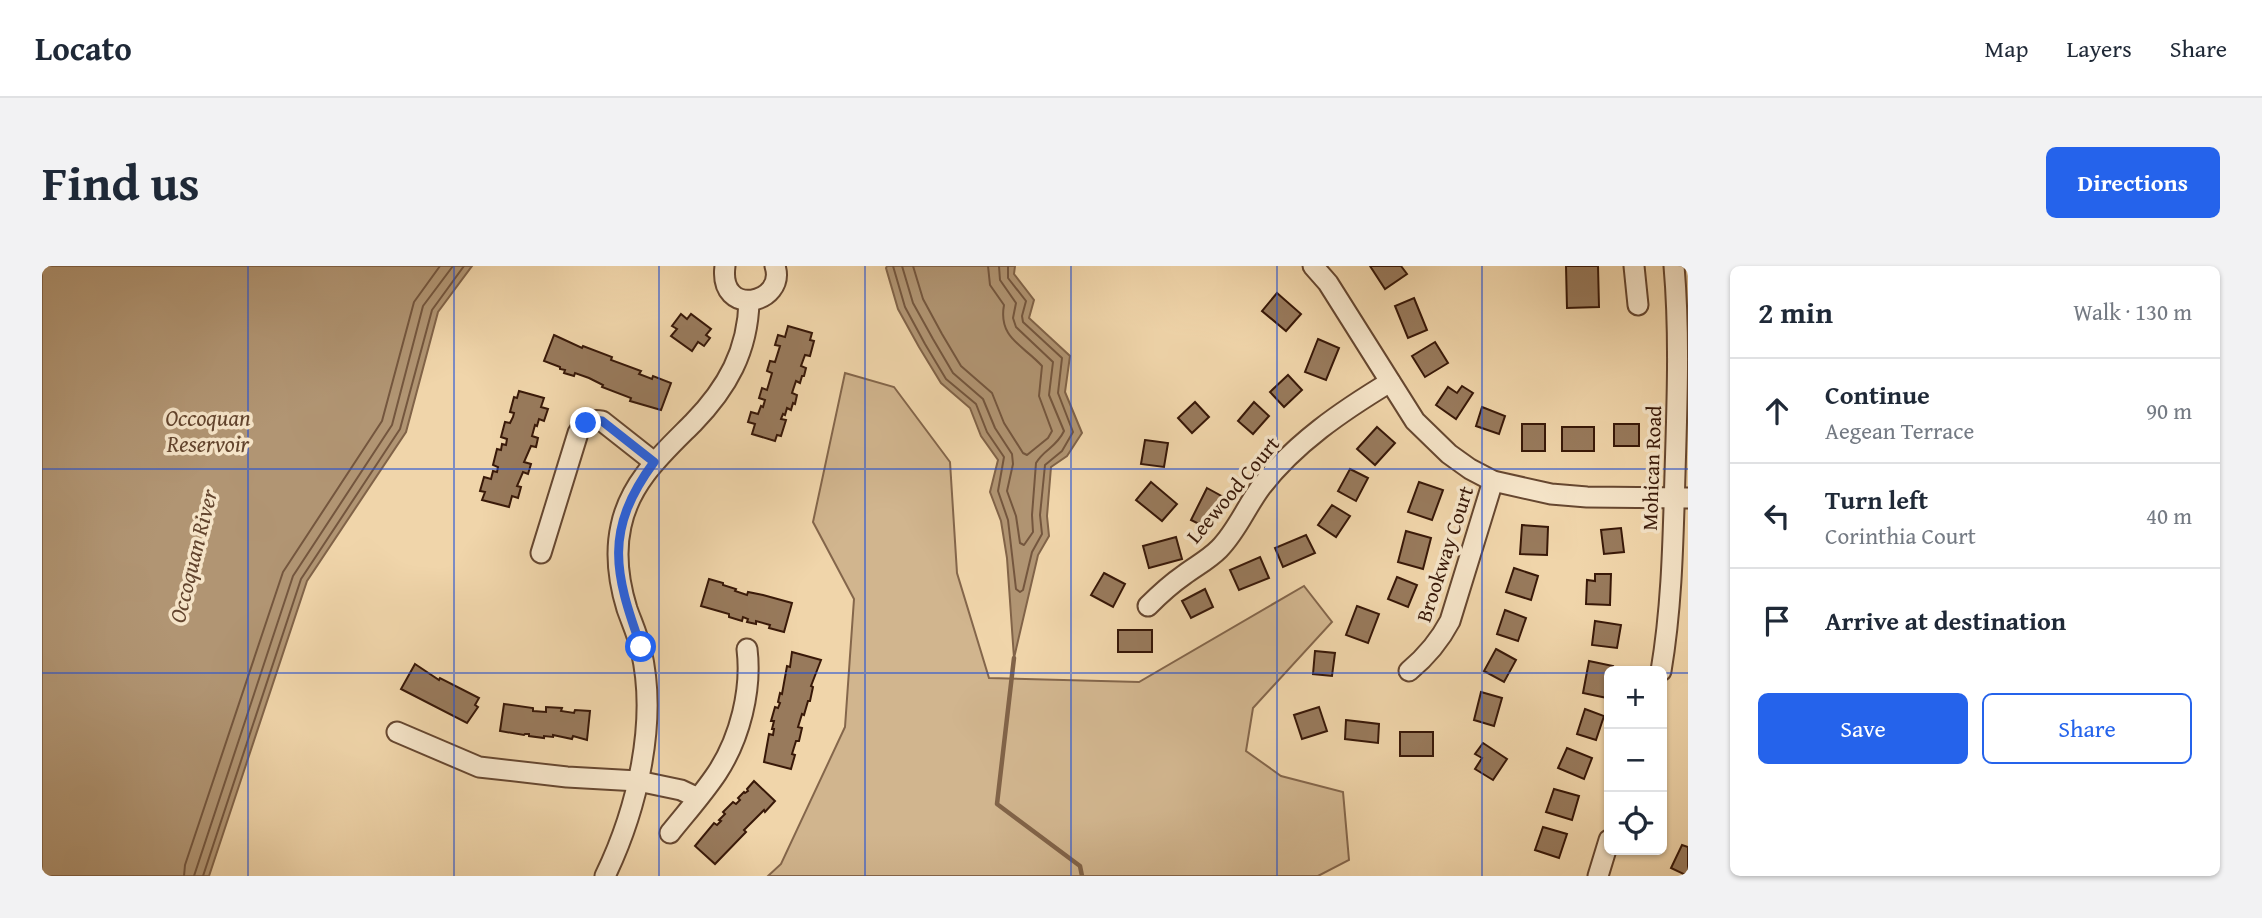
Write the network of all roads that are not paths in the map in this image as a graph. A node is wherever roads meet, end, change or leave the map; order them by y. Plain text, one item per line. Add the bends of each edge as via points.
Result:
1 (725, 266) edge
2 (775, 266) edge
3 (1313, 266) edge
4 (1634, 266) edge
5 (1674, 266) edge
6 (748, 301) junction
7 (1638, 305) dead end
8 (1683, 314) edge
9 (1390, 382) junction
10 (654, 462) junction
11 (1493, 481) junction
12 (1681, 498) edge
13 (541, 552) dead end
14 (1147, 606) dead end
15 (747, 649) dead end
16 (1662, 666) edge
17 (1409, 671) dead end
18 (397, 732) dead end
19 (638, 781) junction
20 (698, 798) junction
21 (670, 833) dead end
22 (1606, 855) edge
23 (1603, 874) edge
24 (606, 876) edge

1 - 6 street via 723,276 731,294
2 - 6 street via 773,287 765,296
3 - 9 street
4 - 7 street
5 - 8 street, Mohican Road
6 - 10 street via 746,338 732,372 694,422
8 - 12 street, Mohican Road via 1677,414
9 - 11 street via 1429,437
9 - 14 street, Leewood Court via 1322,427 1283,462 1219,549
10 - 13 street via 602,421 586,423 578,432
10 - 19 street via 621,523 618,558 646,673 646,724
11 - 12 street via 1551,494
11 - 17 street, Brookway Court via 1450,621 1428,656
12 - 16 street, Mohican Road
15 - 20 street via 748,685 740,721 718,772
18 - 19 street via 479,766
19 - 20 street
19 - 24 street via 630,818
20 - 21 street
22 - 23 street

